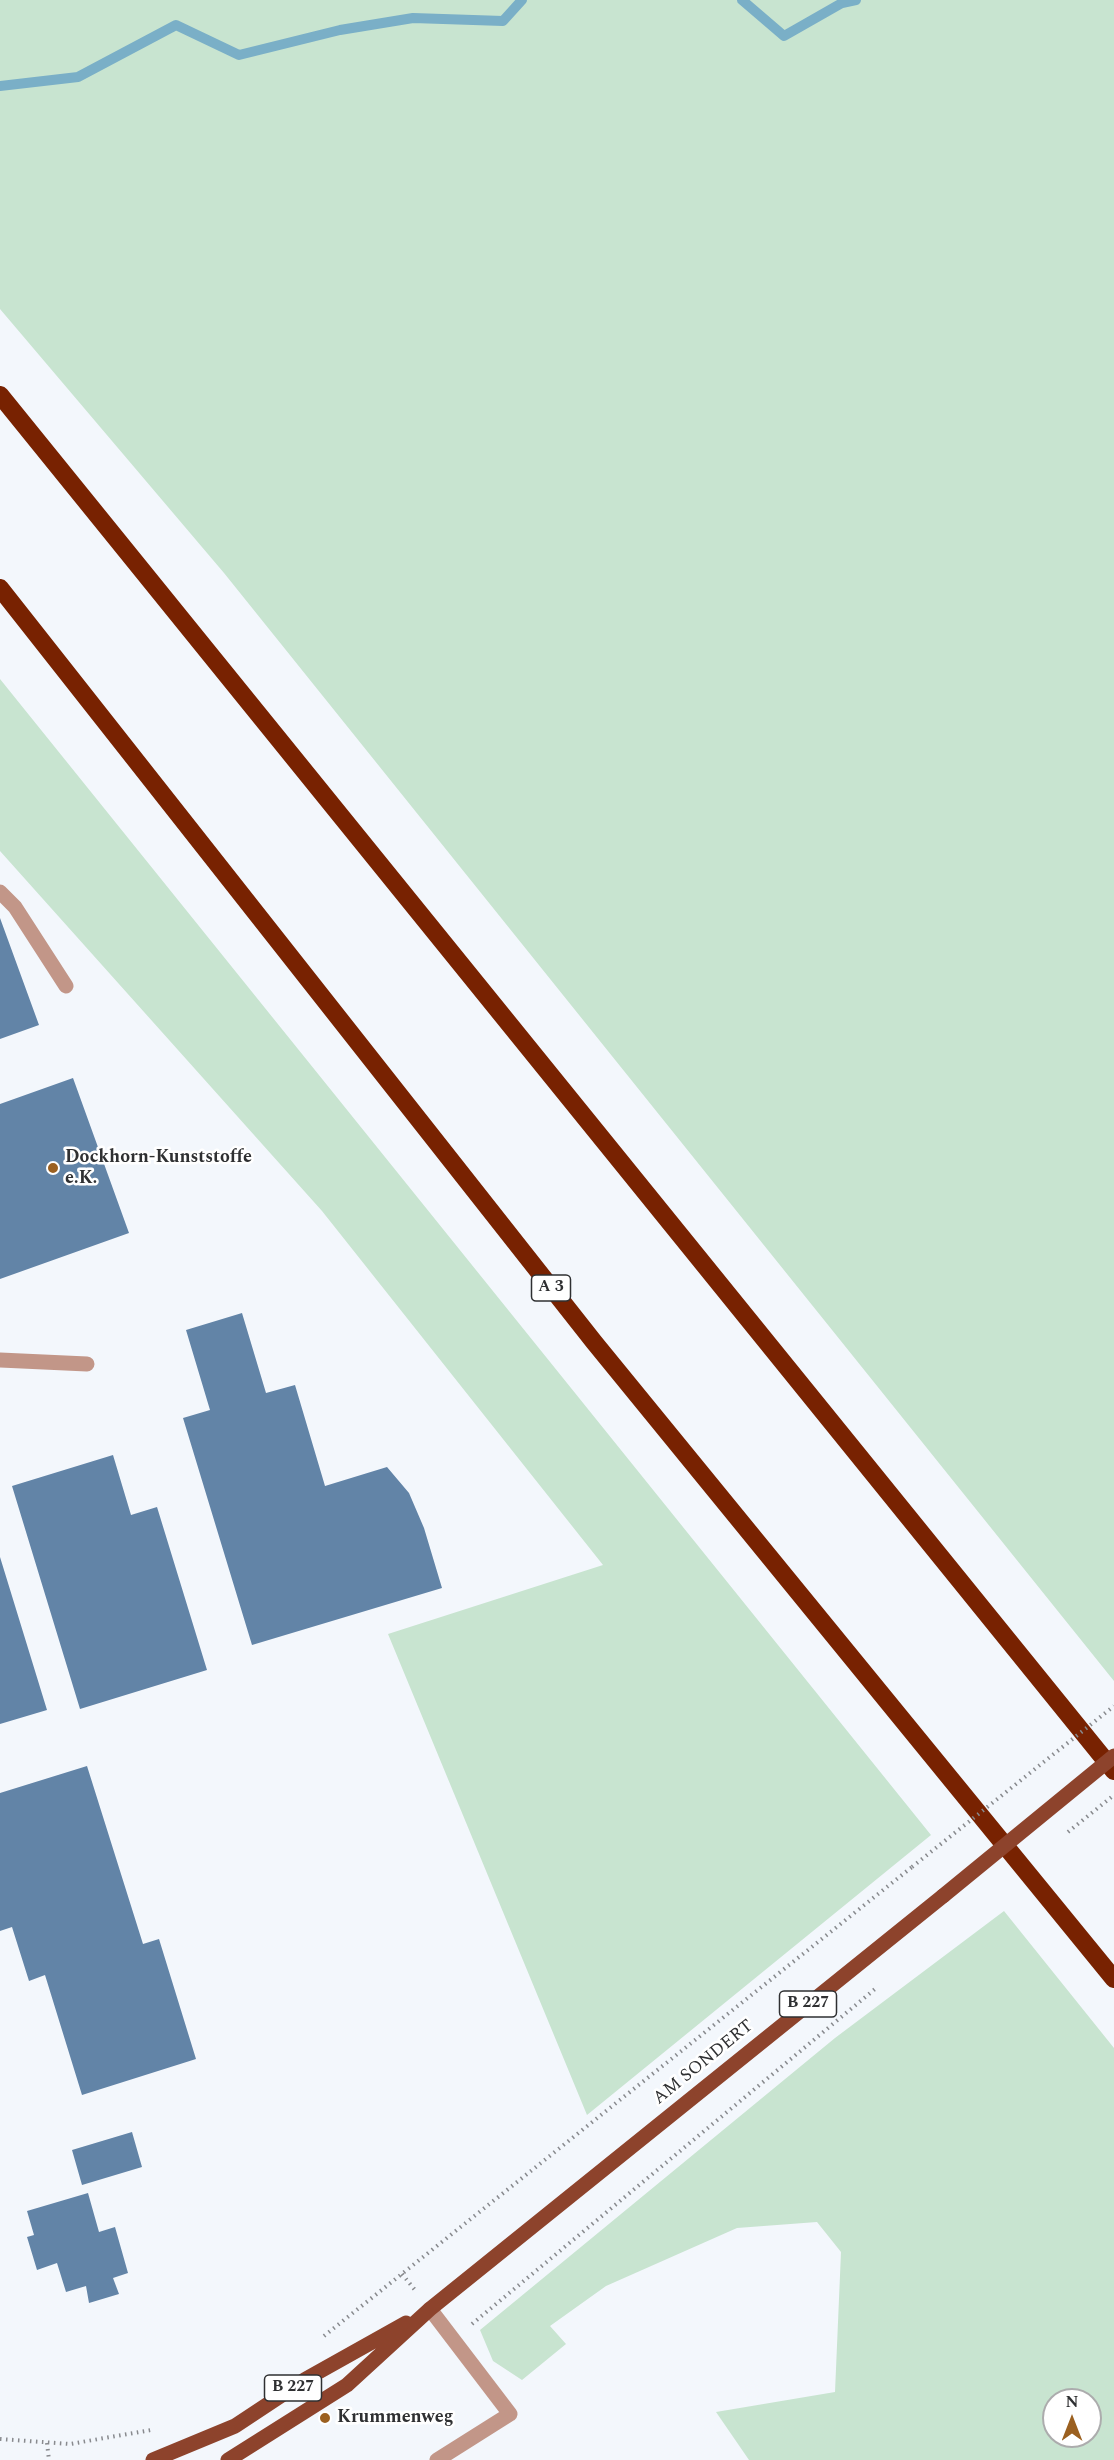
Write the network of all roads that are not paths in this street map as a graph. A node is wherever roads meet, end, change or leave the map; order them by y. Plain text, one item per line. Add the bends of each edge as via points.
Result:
1 (0, 395) edge
2 (0, 588) edge
3 (0, 892) edge
4 (66, 986) dead end
5 (0, 1360) edge
6 (87, 1364) dead end
7 (1114, 1756) edge
8 (1114, 1772) edge
9 (1114, 1979) edge
10 (430, 2309) junction
11 (153, 2460) edge
12 (228, 2460) edge
13 (437, 2460) edge

1 - 8 highway
2 - 9 highway, A 3 via 594,1342
3 - 4 street via 15,907
5 - 6 street
7 - 10 main road, AM SONDERT / B 227, bridge
10 - 11 main road, AM SONDERT / B 227 via 306,2379 236,2426
10 - 12 main road, AM SONDERT / B 227 via 347,2385
10 - 13 street via 510,2414

